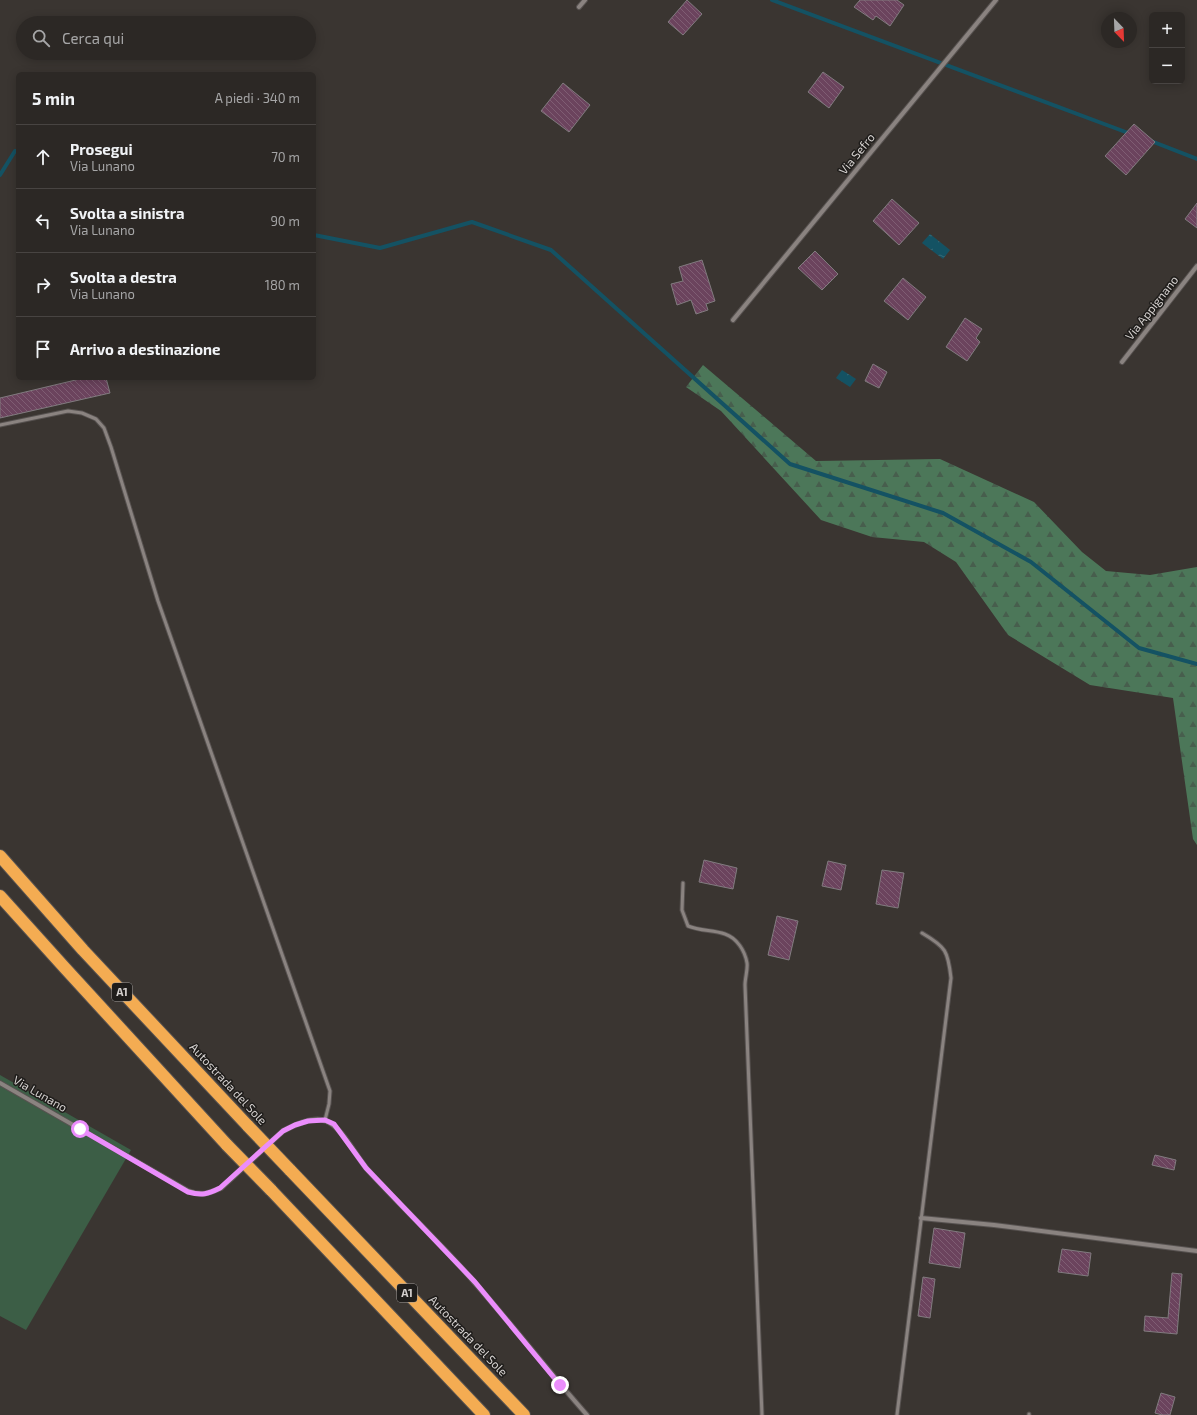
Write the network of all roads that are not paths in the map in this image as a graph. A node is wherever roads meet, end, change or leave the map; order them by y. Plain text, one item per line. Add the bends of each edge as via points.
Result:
1 (585, 0) edge
2 (996, 0) edge
3 (579, 7) dead end
4 (1197, 266) edge
5 (733, 320) dead end
6 (1122, 362) dead end
7 (0, 425) edge
8 (0, 856) edge
9 (684, 883) dead end
10 (0, 896) edge
11 (922, 932) dead end
12 (0, 1083) edge
13 (325, 1120) junction
14 (921, 1218) junction
15 (1197, 1251) edge
16 (484, 1415) edge
17 (524, 1415) edge
18 (587, 1415) edge
19 (762, 1415) edge
20 (897, 1415) edge

1 - 3 street
2 - 5 street, Via Sefro
4 - 6 street, Via Appignano
7 - 13 lane via 68,411 89,415 104,428 158,601 330,1091
8 - 17 highway, Autostrada del Sole / A1, bridge via 83,950
9 - 19 lane via 682,910 688,926 734,938 747,963 744,985
10 - 16 highway, A1, bridge via 227,1145
11 - 14 lane via 942,946 949,961 951,978
12 - 13 street, Via Lunano via 188,1192 198,1195 220,1188 283,1131 308,1121
13 - 18 street via 334,1124 366,1168 475,1282
14 - 15 street
14 - 20 lane

